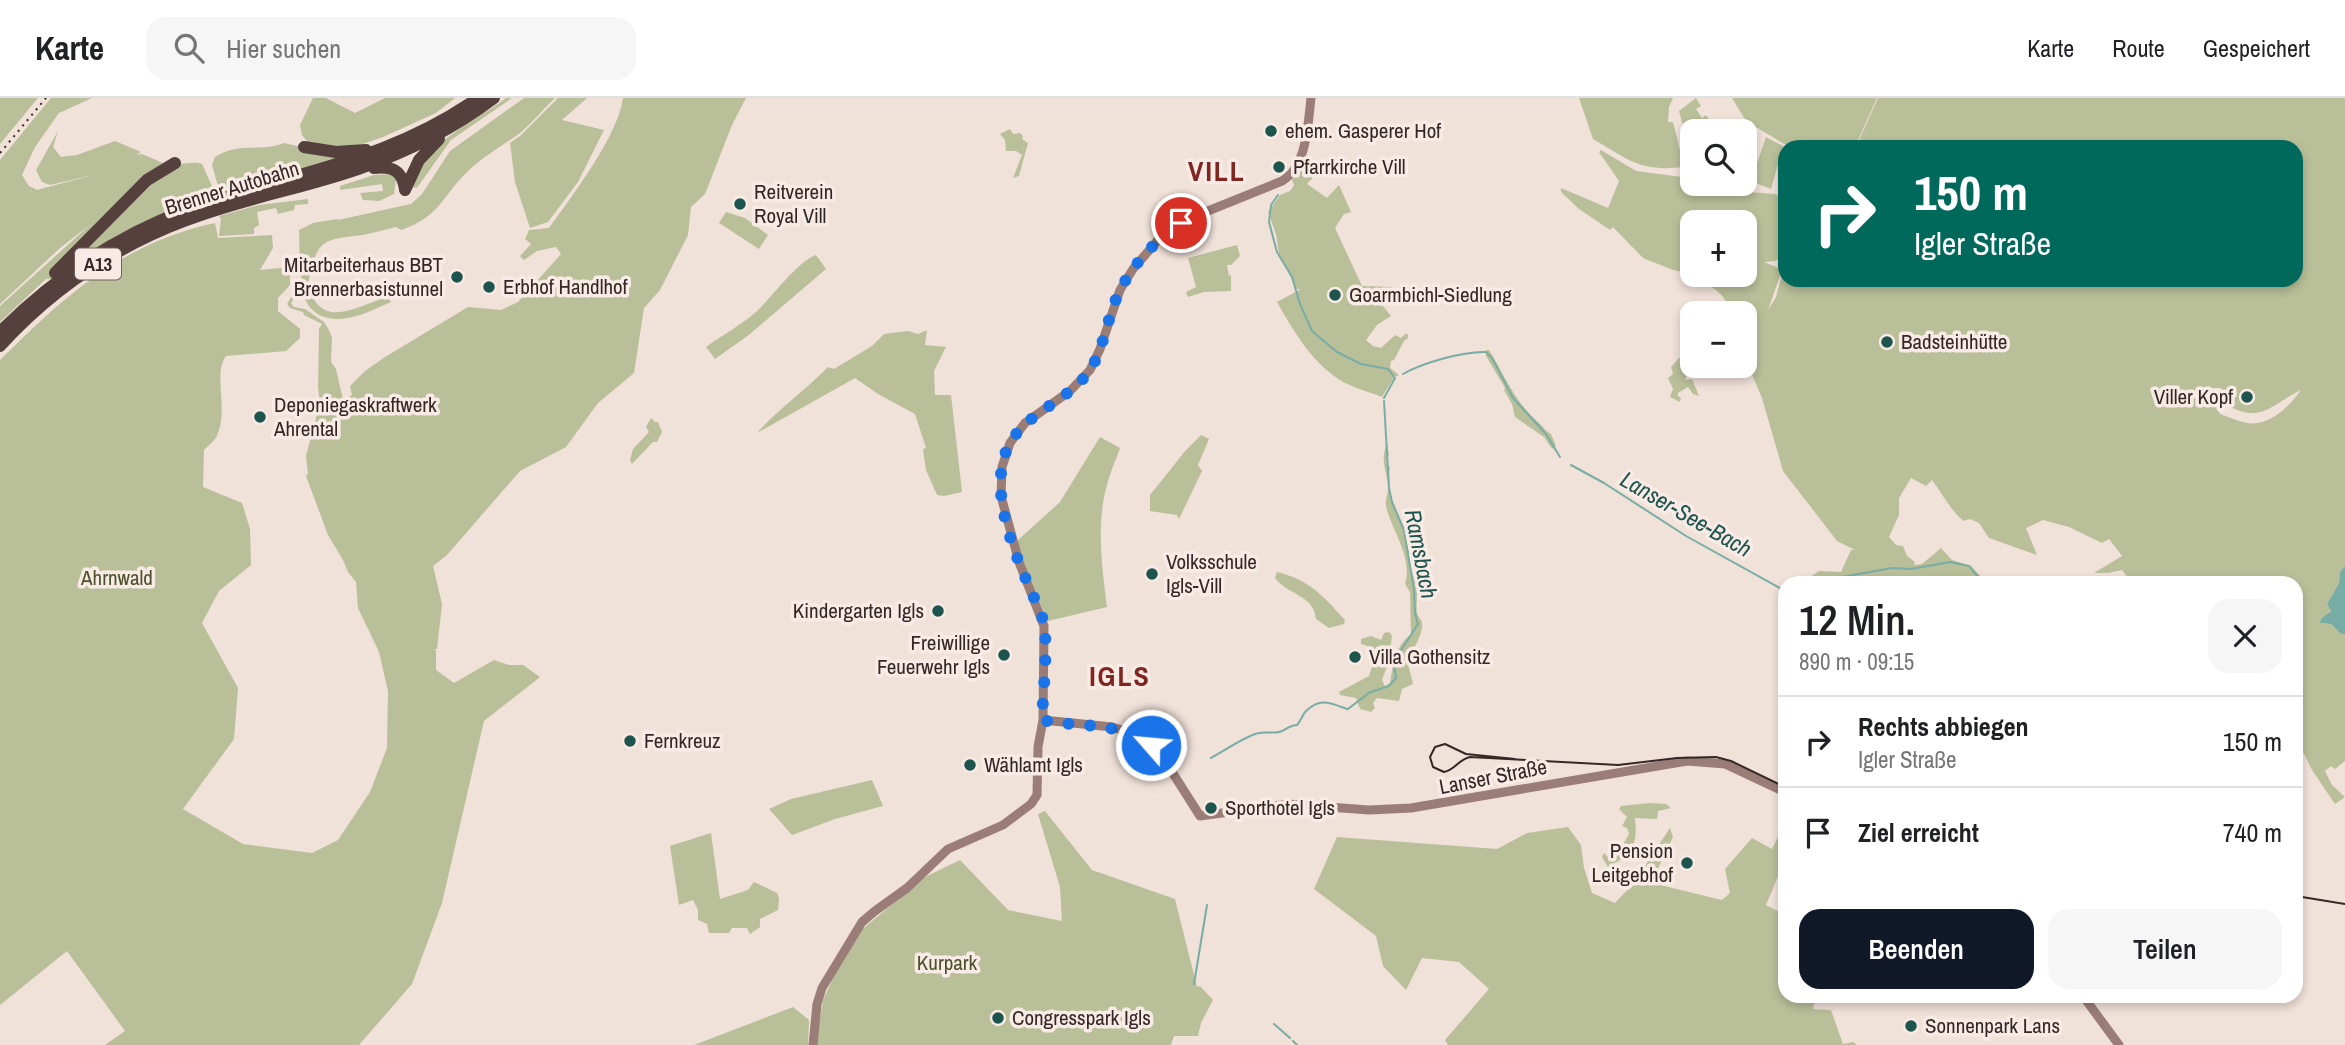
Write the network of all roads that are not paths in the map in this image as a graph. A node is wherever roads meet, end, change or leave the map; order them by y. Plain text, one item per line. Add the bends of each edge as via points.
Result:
1 (478, 98) edge
2 (495, 98) edge
3 (1311, 98) edge
4 (471, 115) junction
5 (394, 145) junction
6 (304, 147) dead end
7 (176, 163) dead end
8 (356, 170) junction
9 (228, 201) junction
10 (213, 206) junction
11 (20, 313) junction
12 (0, 332) edge
13 (0, 346) edge
14 (1042, 720) junction
15 (1778, 789) edge
16 (2088, 1003) edge
17 (813, 1045) edge
18 (2119, 1045) edge

1 - 5 highway, Brenner Autobahn / A13
2 - 4 highway, Brenner Autobahn / A13
3 - 14 main road via 1300,157 1292,174 1181,223 1158,240 1120,290 1090,370 1070,391 1025,423 1008,448 1002,467 1002,502 1044,624
4 - 8 highway, Brenner Autobahn / A13 via 424,142
4 - 8 highway via 426,150 405,190 393,168
5 - 6 highway via 347,152
5 - 9 highway, Brenner Autobahn / A13
7 - 11 highway via 147,180
8 - 9 highway, Brenner Autobahn / A13
9 - 10 highway, Brenner Autobahn / A13
10 - 11 highway, Brenner Autobahn / A13 via 152,224 113,244 59,279
10 - 13 highway, Brenner Autobahn / A13 via 104,259 47,301
11 - 12 highway, Brenner Autobahn / A13
14 - 15 main road, Lanser Straße via 1112,727 1138,735 1160,753 1200,816 1288,804 1411,808 1686,761 1725,764
14 - 17 main road via 1036,798 995,830 948,849 862,922 822,988
16 - 18 main road

